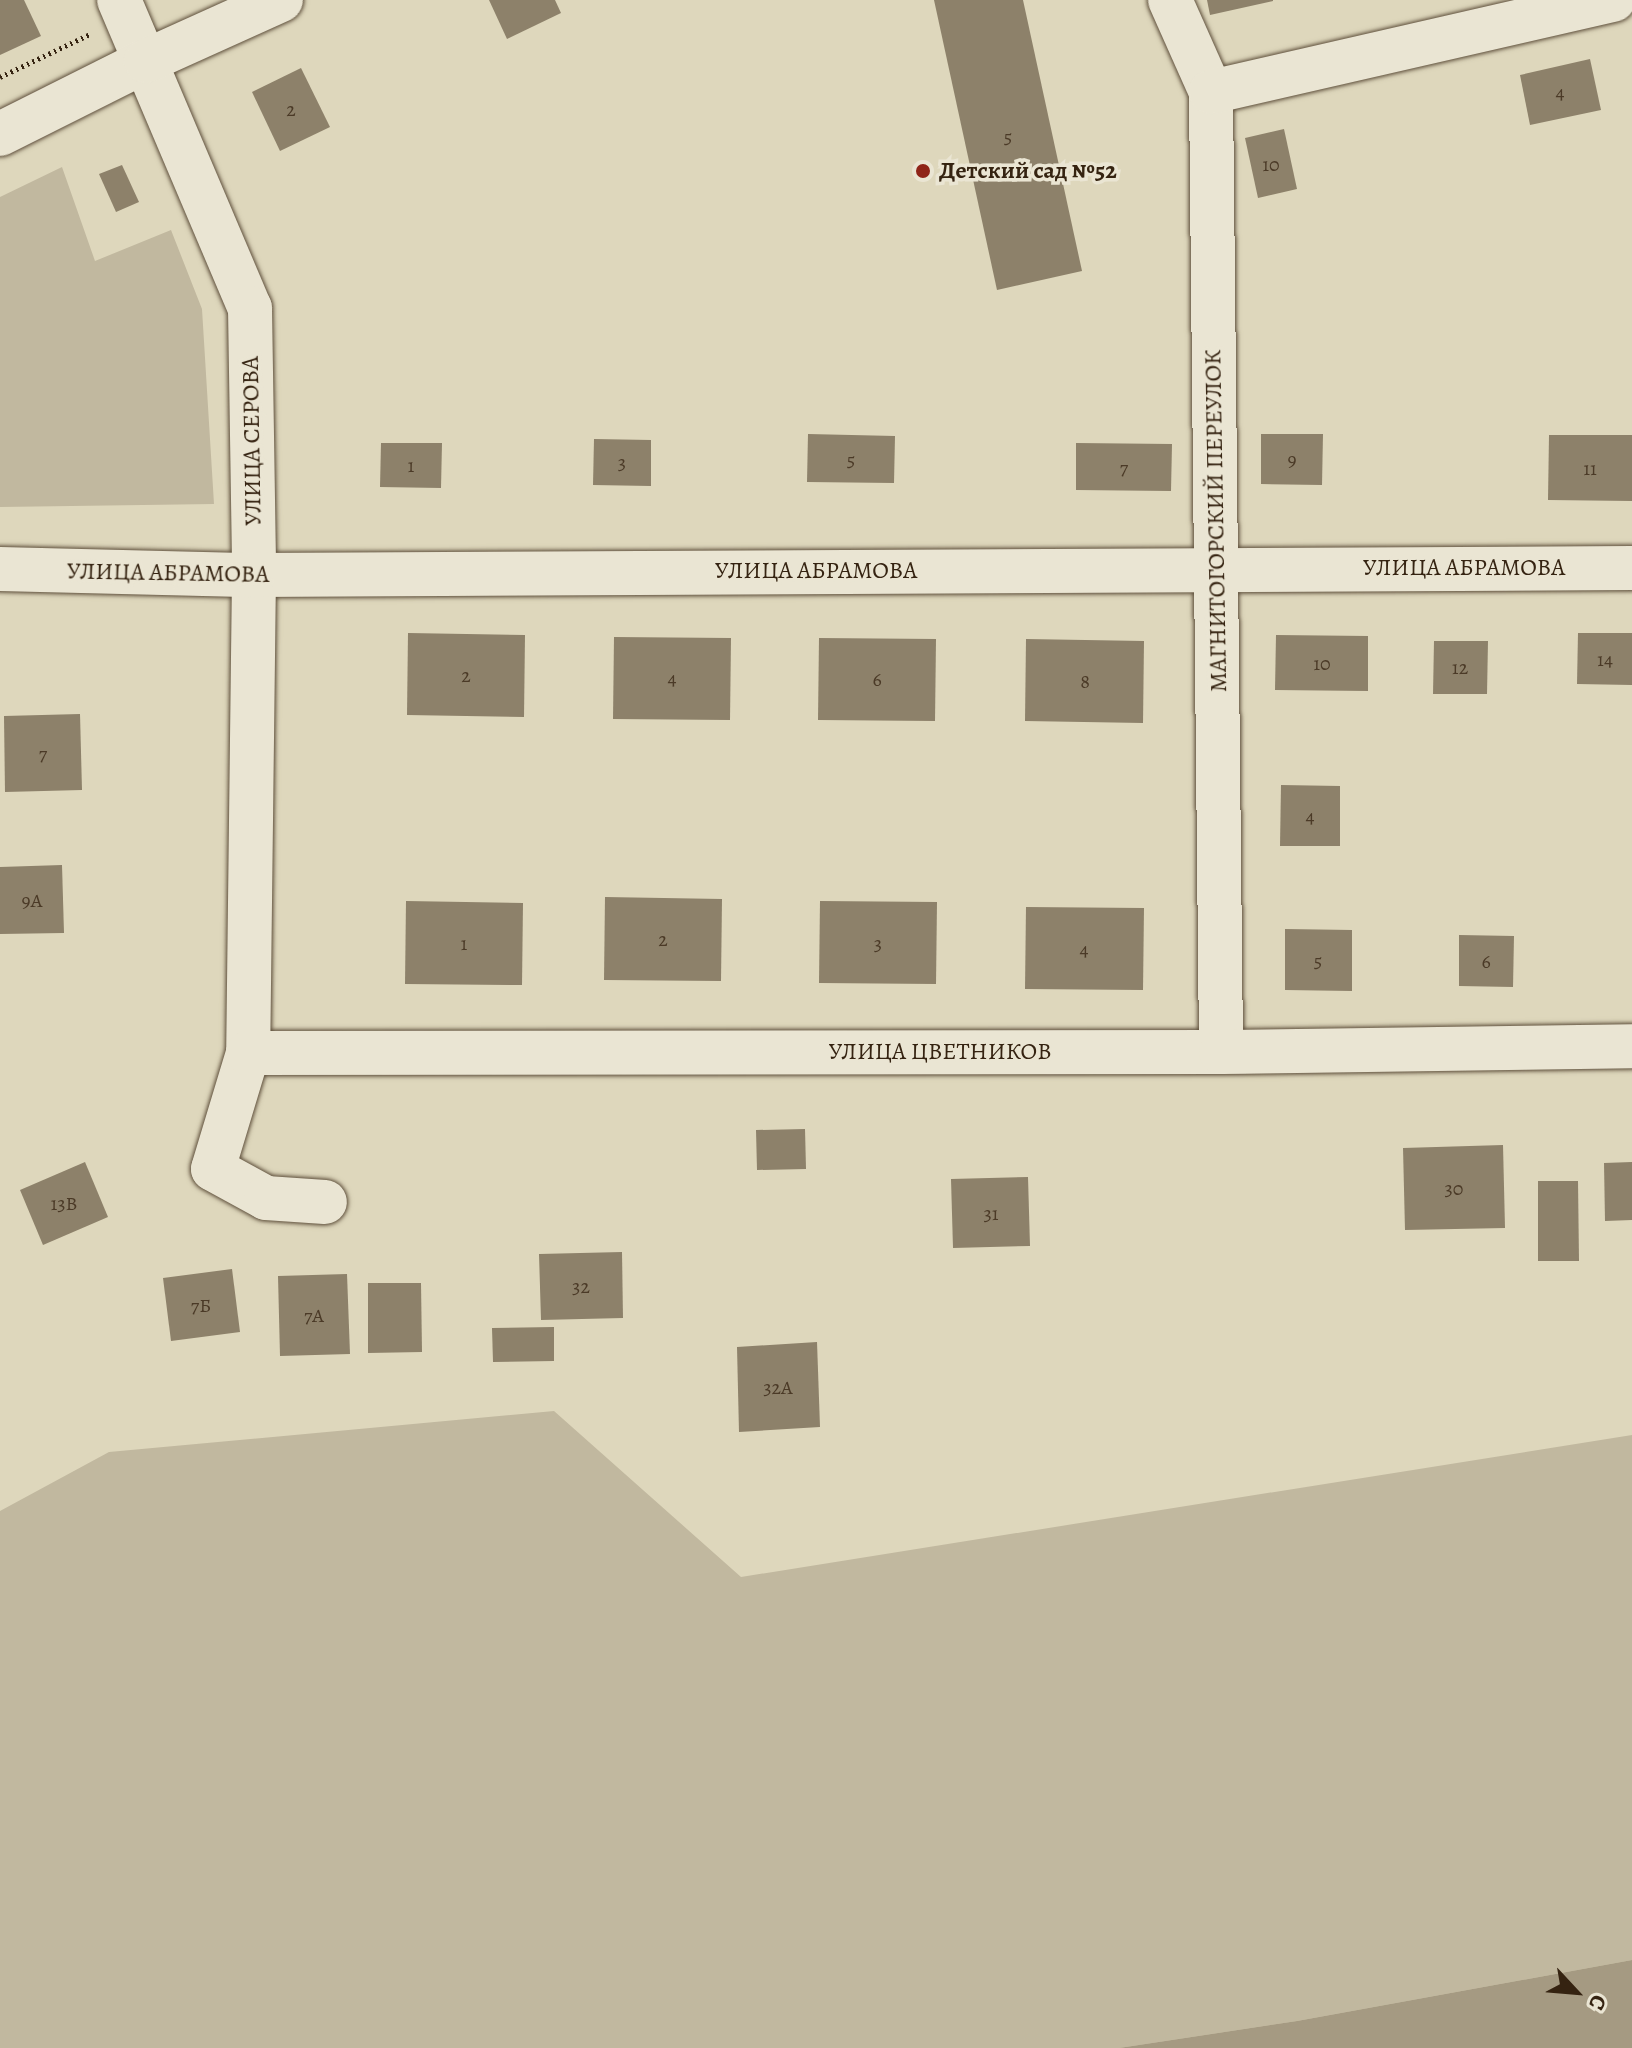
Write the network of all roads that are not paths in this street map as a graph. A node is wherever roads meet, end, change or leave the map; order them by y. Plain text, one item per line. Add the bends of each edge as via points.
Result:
1 (281, 0) edge
2 (1170, 0) edge
3 (1614, 0) edge
4 (123, 8) edge
5 (146, 61) junction
6 (1211, 92) junction
7 (0, 134) edge
8 (1216, 568) junction
9 (1632, 568) edge
10 (0, 569) edge
11 (254, 575) junction
12 (1632, 1046) edge
13 (1221, 1052) junction
14 (248, 1053) junction
15 (325, 1202) dead end

1 - 5 street
2 - 6 street, МАГНИТОГОРСКИЙ ПЕРЕУЛОК
3 - 6 street
4 - 5 street, УЛИЦА СЕРОВА
5 - 7 street
5 - 11 street, УЛИЦА СЕРОВА via 250,308
6 - 8 street, МАГНИТОГОРСКИЙ ПЕРЕУЛОК
8 - 9 street, УЛИЦА АБРАМОВА
8 - 11 street, УЛИЦА АБРАМОВА
8 - 13 street, МАГНИТОГОРСКИЙ ПЕРЕУЛОК
10 - 11 street, УЛИЦА АБРАМОВА
11 - 14 street, УЛИЦА СЕРОВА
12 - 13 street, УЛИЦА ЦВЕТНИКОВ
13 - 14 street, УЛИЦА ЦВЕТНИКОВ
14 - 15 street, УЛИЦА СЕРОВА via 213,1169 266,1198

